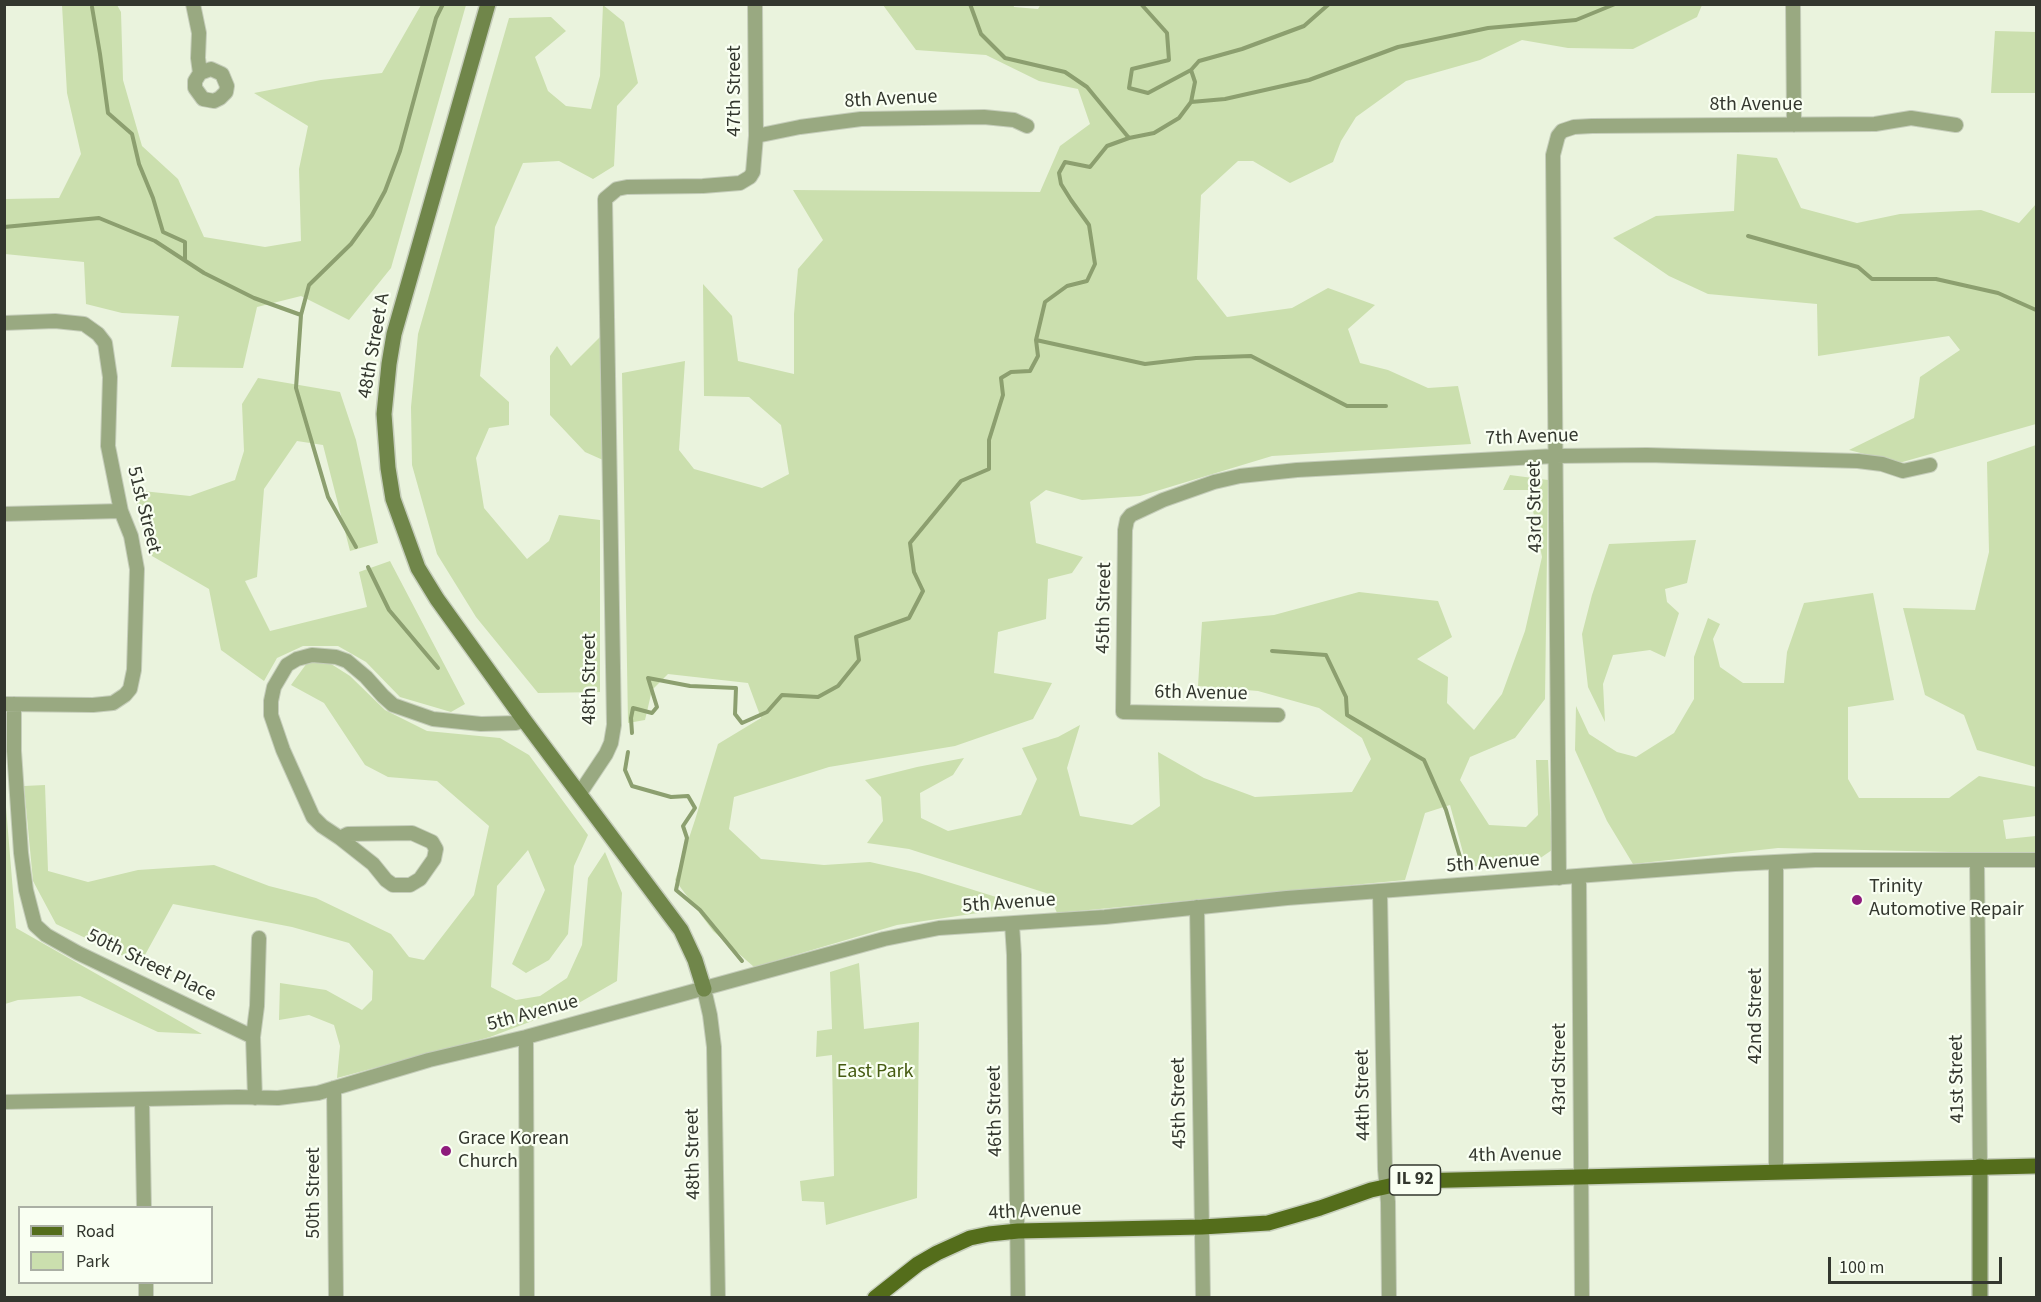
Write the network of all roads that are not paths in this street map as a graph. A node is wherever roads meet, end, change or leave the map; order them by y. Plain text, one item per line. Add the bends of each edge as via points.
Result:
1 (194, 4) edge
2 (488, 4) edge
3 (755, 4) edge
4 (1793, 4) edge
5 (200, 73) dead end
6 (1794, 125) junction
7 (1956, 125) dead end
8 (1027, 126) dead end
9 (756, 136) junction
10 (1558, 136) joint
11 (609, 194) joint
12 (4, 323) edge
13 (1556, 456) junction
14 (1930, 465) dead end
15 (1140, 510) joint
16 (121, 511) junction
17 (4, 514) edge
18 (9, 704) edge
19 (1123, 712) joint
20 (1278, 715) dead end
21 (524, 720) junction
22 (580, 793) junction
23 (340, 838) junction
24 (2037, 860) edge
25 (1977, 861) junction
26 (1776, 862) junction
27 (1579, 877) junction
28 (1559, 878) junction
29 (1380, 892) junction
30 (1197, 908) junction
31 (1012, 924) junction
32 (259, 938) dead end
33 (704, 989) junction
34 (253, 1037) junction
35 (526, 1037) junction
36 (334, 1089) junction
37 (255, 1098) junction
38 (142, 1101) junction
39 (4, 1102) edge
40 (1980, 1166) junction
41 (2037, 1166) edge
42 (1776, 1171) junction
43 (1582, 1176) junction
44 (1386, 1186) junction
45 (144, 1206) edge
46 (1202, 1227) junction
47 (1018, 1231) junction
48 (336, 1298) edge
49 (527, 1298) edge
50 (718, 1298) edge
51 (875, 1298) edge
52 (1018, 1298) edge
53 (1203, 1298) edge
54 (1389, 1298) edge
55 (1582, 1298) edge
56 (1980, 1298) edge

1 - 5 street
2 - 21 street, 48th Street A via 394,334 384,435 393,499 418,568
3 - 9 street, 47th Street
4 - 6 street
6 - 7 street, 8th Avenue via 1875,124 1911,118
6 - 10 street, 8th Avenue via 1592,126 1574,127
8 - 9 street, 8th Avenue via 1014,120 984,117 861,119
9 - 11 street, 47th Street via 753,172 740,183 627,187
10 - 13 street, 43rd Street via 1553,155
11 - 22 street, 48th Street via 605,209 614,725 606,754
12 - 16 street, 51st Street via 84,324 105,343 109,363 108,446
13 - 14 street, 7th Avenue via 1647,454 1818,459 1882,464 1903,471
13 - 15 street, 7th Avenue via 1240,476 1204,485
13 - 28 street, 43rd Street
15 - 19 street, 45th Street via 1127,520 1125,530
16 - 17 street
16 - 18 street, 51st Street via 137,569 130,689 113,703
18 - 34 street, 50th Street Place via 21,853 35,925 78,953
19 - 20 street, 6th Avenue
21 - 22 street, 48th Street A
21 - 23 street via 481,724 433,719 393,705 347,661 312,655 287,665 274,687 271,715 313,817
22 - 33 street, 48th Street via 681,930
23 - 23 street via 393,885 410,885 420,879 436,849 432,842 412,833 348,834
24 - 25 street, 5th Avenue
25 - 26 street, 5th Avenue
25 - 40 street, 41st Street
26 - 27 street, 5th Avenue
26 - 42 street, 42nd Street
27 - 28 street, 5th Avenue
27 - 43 street, 43rd Street
28 - 29 street, 5th Avenue
29 - 30 street, 5th Avenue
29 - 44 street, 44th Street
30 - 31 street, 5th Avenue
30 - 46 street, 45th Street
31 - 33 street, 5th Avenue via 912,933
31 - 47 street, 46th Street
32 - 34 street
33 - 35 street, 5th Avenue
33 - 50 street, 48th Street via 714,1047
34 - 37 street
35 - 36 street, 5th Avenue via 429,1060
35 - 49 street
36 - 37 street, 5th Avenue via 301,1096
36 - 48 street, 50th Street
37 - 38 street, 5th Avenue
38 - 39 street, 5th Avenue
38 - 45 street
40 - 41 main road, 4th Avenue / IL 92
40 - 42 main road, 4th Avenue / IL 92
40 - 56 street, 41st Street
42 - 43 main road, 4th Avenue / IL 92
43 - 44 main road, 4th Avenue / IL 92 via 1412,1180
43 - 55 street, 43rd Street
44 - 46 main road, 4th Avenue / IL 92 via 1268,1223
44 - 54 street, 44th Street
46 - 47 main road, 4th Avenue / IL 92
46 - 53 street, 45th Street
47 - 51 main road, 4th Avenue / IL 92 via 970,1238 937,1252
47 - 52 street, 46th Street

